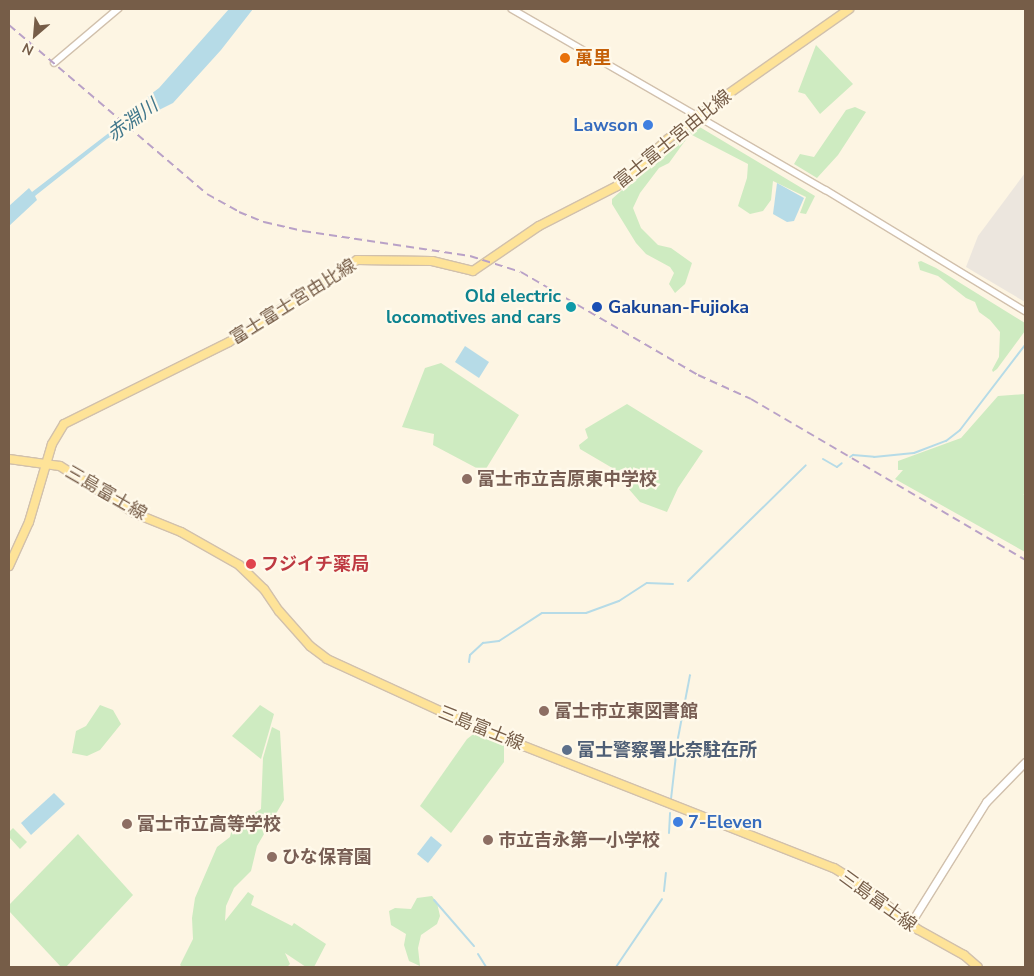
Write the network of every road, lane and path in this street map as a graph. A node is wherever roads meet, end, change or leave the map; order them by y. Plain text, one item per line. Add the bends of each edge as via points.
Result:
1 (118, 9) edge
2 (512, 9) edge
3 (849, 9) edge
4 (54, 63) dead end
5 (697, 116) junction
6 (1025, 311) edge
7 (9, 459) edge
8 (45, 463) junction
9 (9, 566) edge
10 (1025, 762) edge
11 (910, 924) junction
12 (978, 967) edge

1 - 4 street
2 - 5 street
3 - 5 main road, 富士富士宮由比線
5 - 6 street
5 - 8 main road, 富士富士宮由比線 via 617,186 539,226 474,271 432,261 357,260 229,342 64,424
7 - 8 main road, 三島富士線
8 - 9 main road, 富士富士宮由比線 via 29,522
8 - 11 main road, 三島富士線 via 60,466 134,513 181,532 239,565 253,576 279,611 323,657 473,726 834,868 860,884
10 - 11 main road via 986,802
11 - 12 main road, 三島富士線 via 964,955

